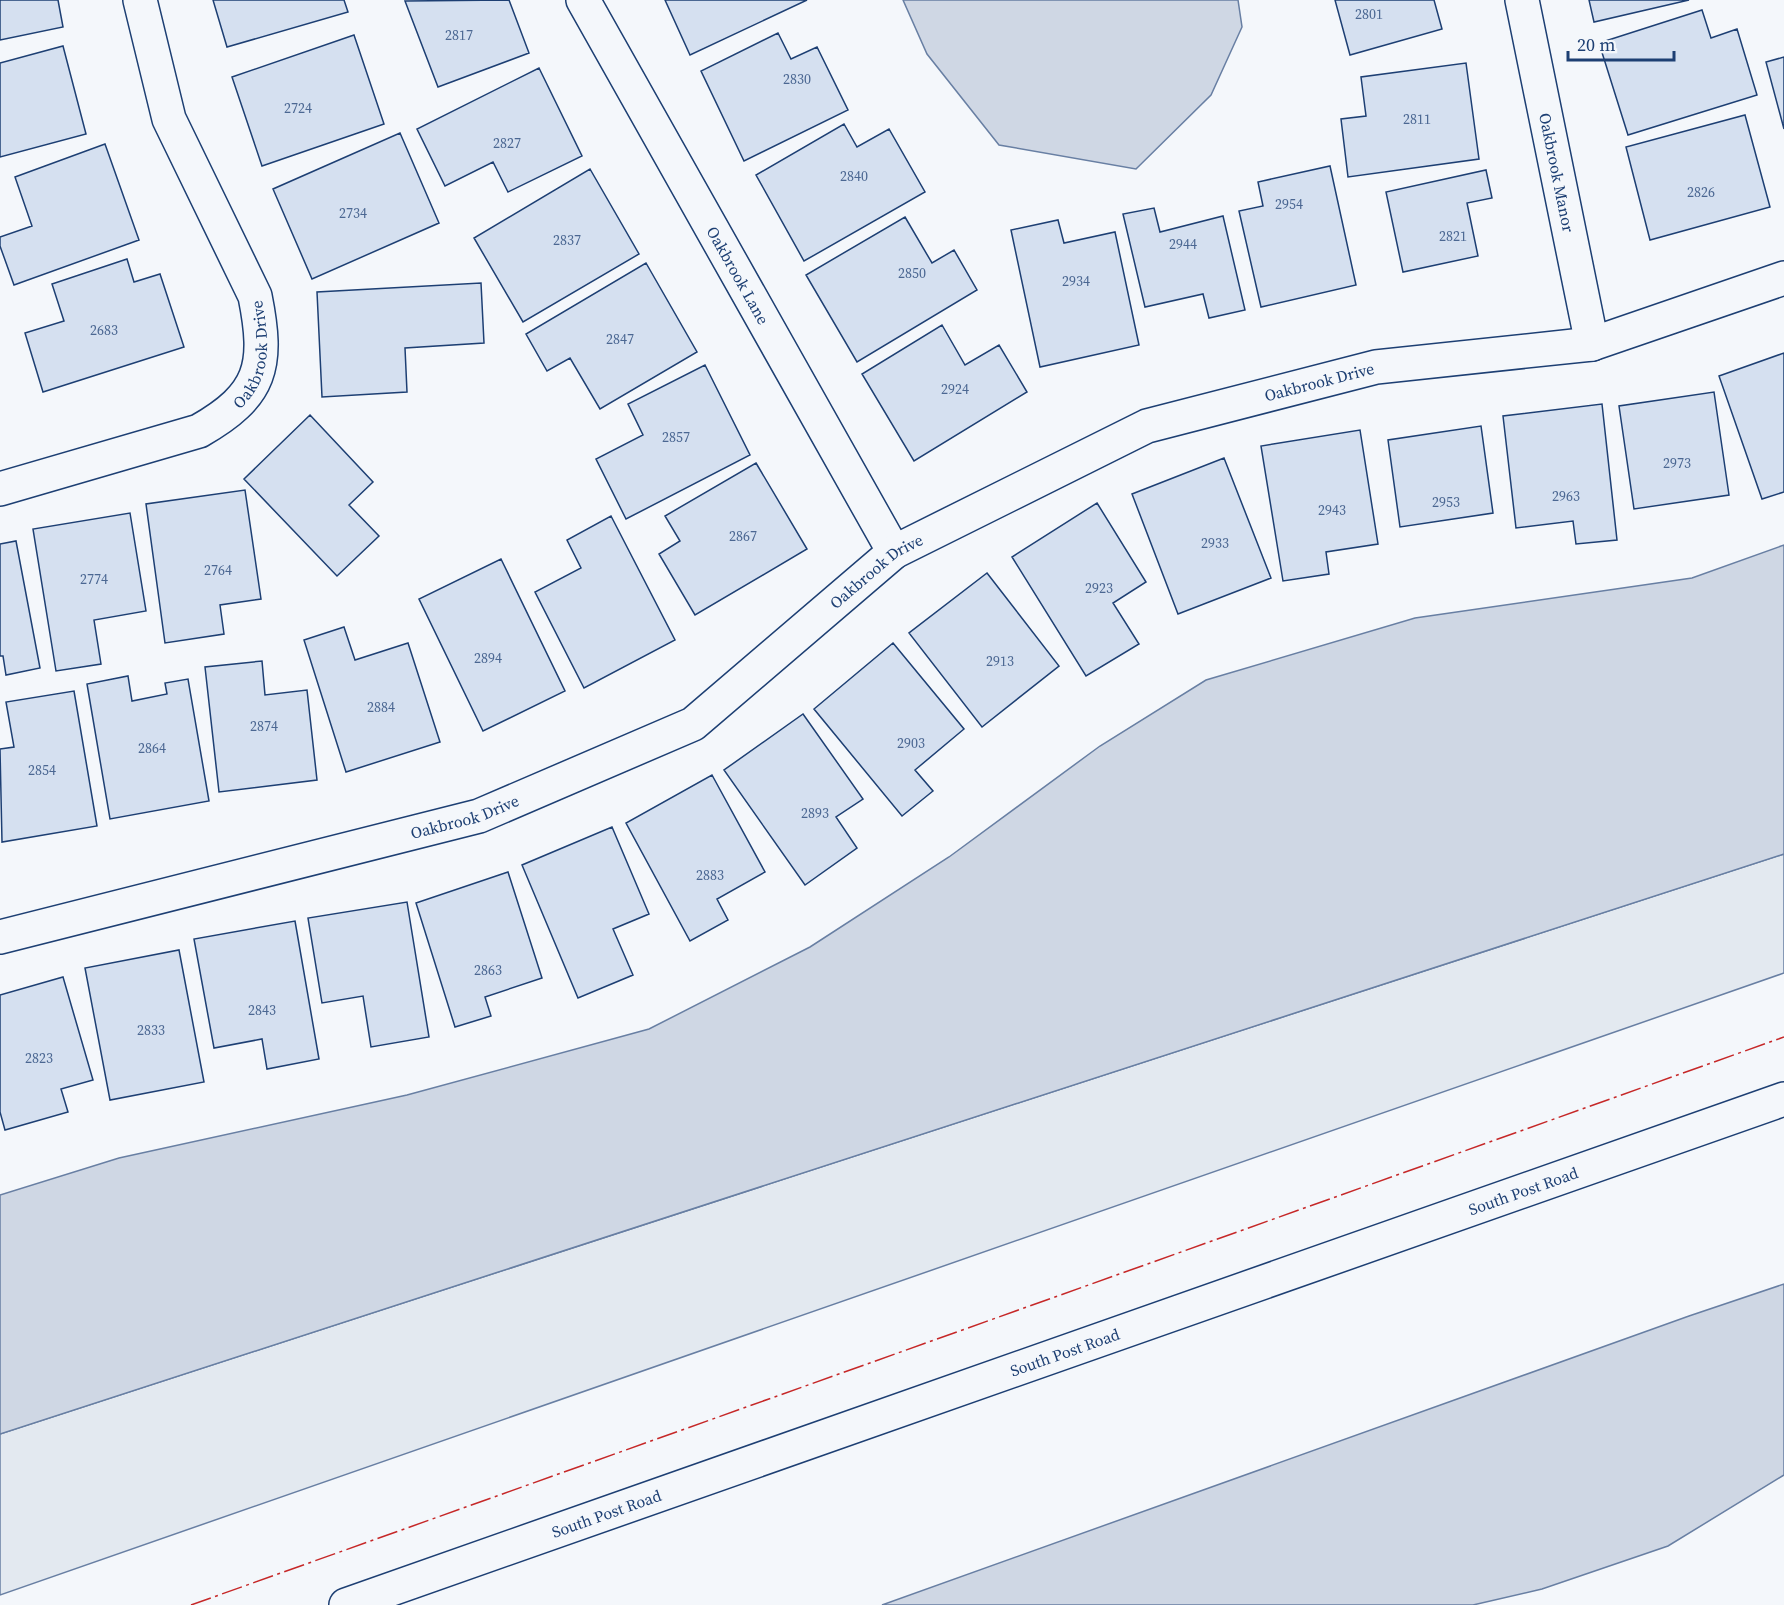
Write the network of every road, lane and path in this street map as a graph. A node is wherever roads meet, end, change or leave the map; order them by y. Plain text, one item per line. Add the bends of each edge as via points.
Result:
1 (140, 0) edge
2 (583, 0) edge
3 (1522, 0) edge
4 (1784, 278) edge
5 (1592, 344) junction
6 (0, 489) edge
7 (894, 552) junction
8 (0, 938) edge
9 (1784, 1099) edge
10 (346, 1605) edge

1 - 6 street, Oakbrook Drive via 170,119 255,296 262,356 242,401 199,431
2 - 7 street, Oakbrook Lane
3 - 5 street, Oakbrook Manor
4 - 5 street, Oakbrook Drive
5 - 7 street, Oakbrook Drive via 1376,367 1147,426
7 - 8 street, Oakbrook Drive via 693,724 512,803 479,816
9 - 10 street, South Post Road

